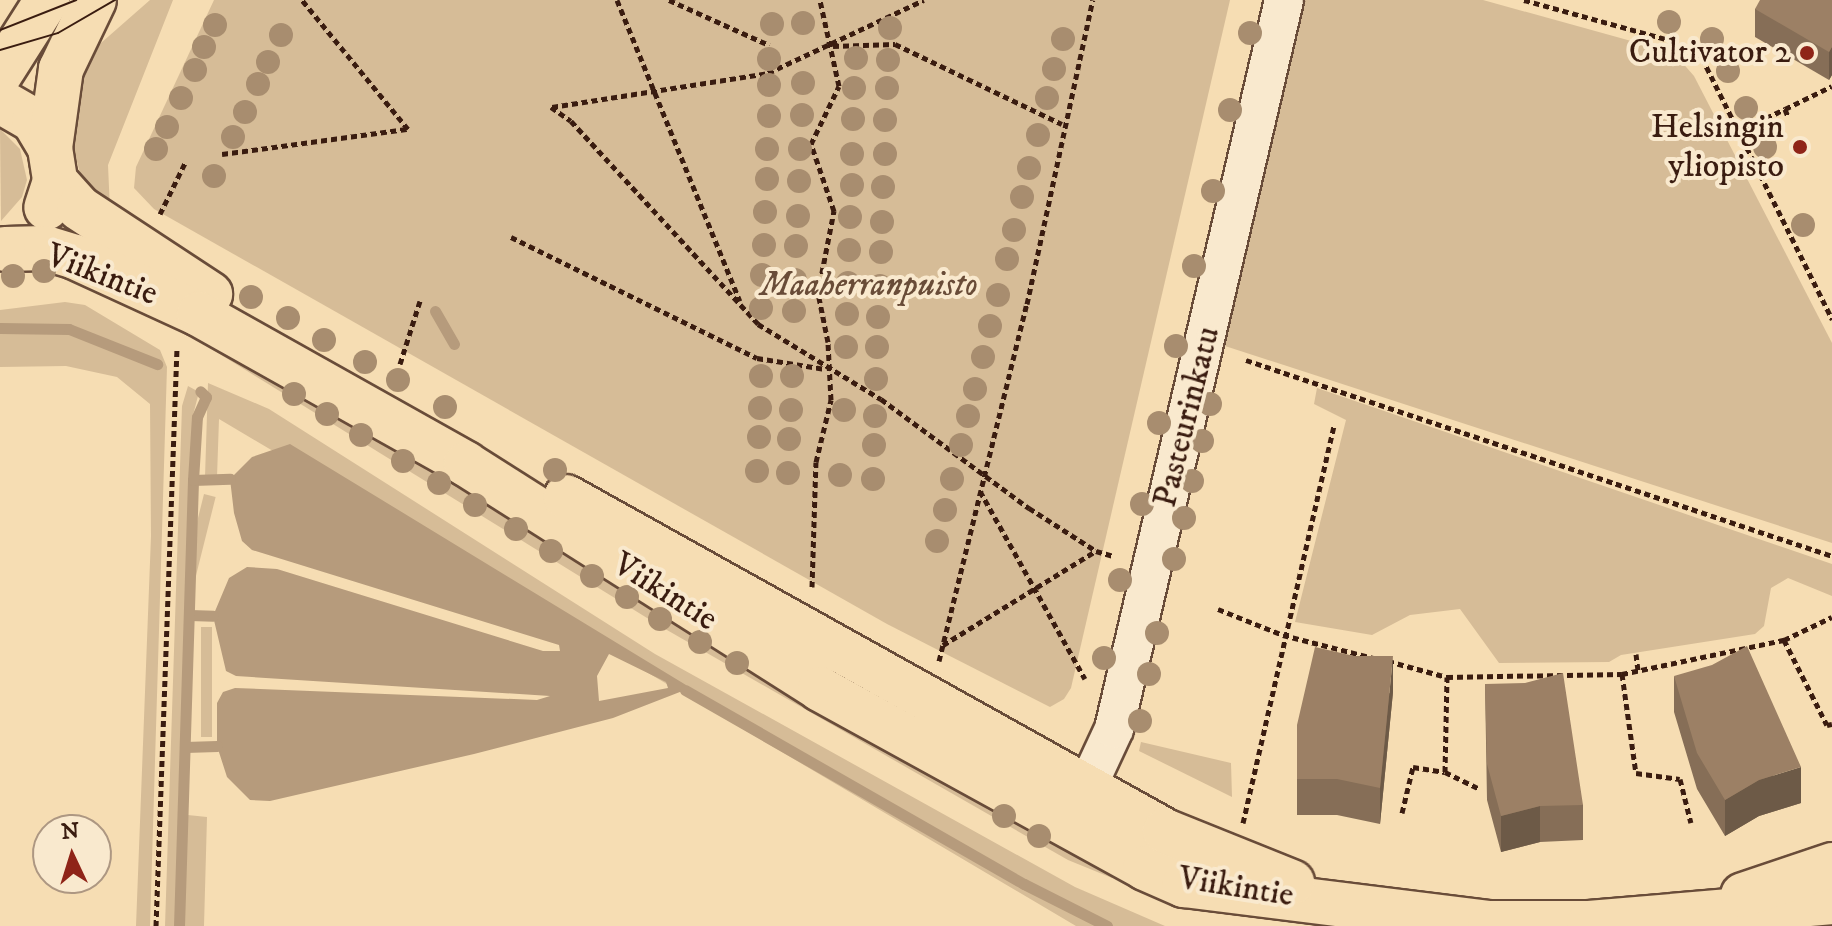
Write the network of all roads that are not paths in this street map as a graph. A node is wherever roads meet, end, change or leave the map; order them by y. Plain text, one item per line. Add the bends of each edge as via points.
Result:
1 (47, 0) edge
2 (94, 0) edge
3 (1284, 0) edge
4 (0, 74) edge
5 (0, 101) edge
6 (52, 164) junction
7 (3, 249) edge
8 (1078, 807) junction
9 (1832, 865) edge
10 (1832, 902) edge
11 (1696, 910) junction

1 - 4 main road
2 - 6 main road via 61,69
3 - 8 street, Pasteurinkatu via 1114,729
5 - 6 main road, Viikintie via 34,121
6 - 7 main road via 44,214 29,233
6 - 8 main road, Viikintie via 79,208 225,303
7 - 8 main road, Viikintie via 46,248 75,257 199,314 466,464 820,689
8 - 11 main road, Viikintie via 1184,885 1490,923 1589,923
9 - 11 main road, Viikintie
10 - 11 main road, Viikintie

